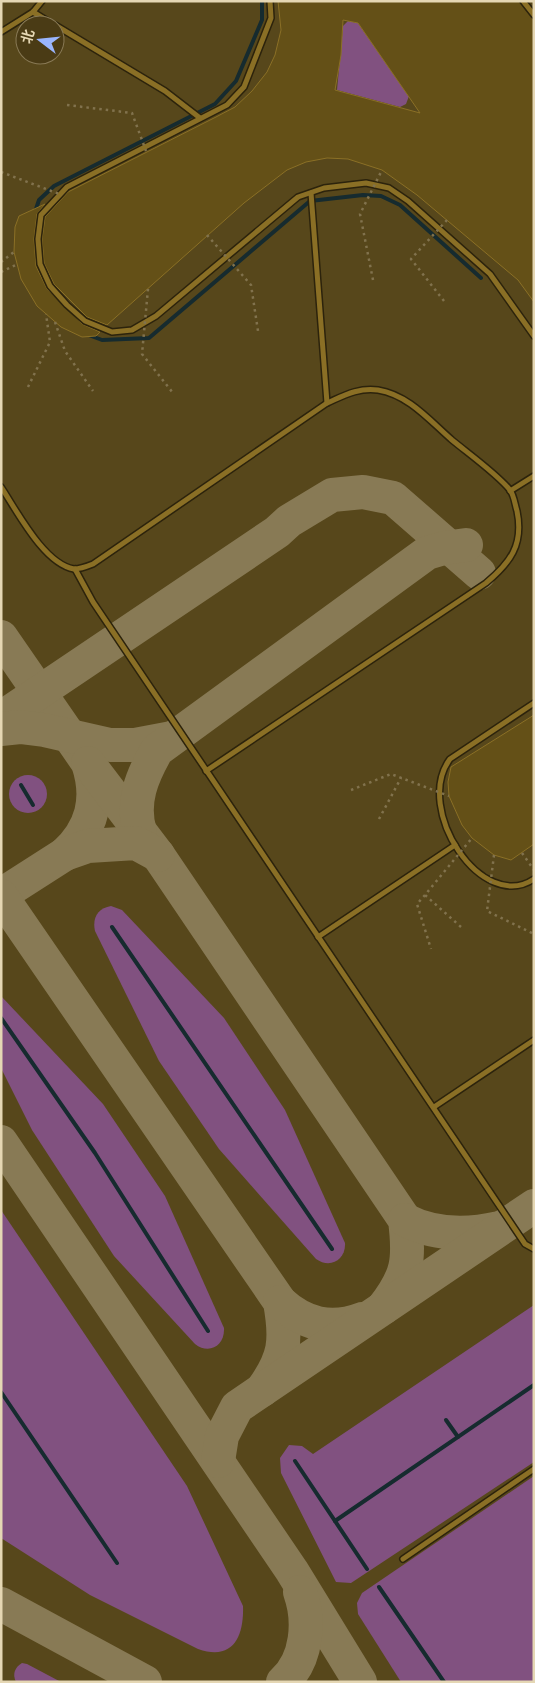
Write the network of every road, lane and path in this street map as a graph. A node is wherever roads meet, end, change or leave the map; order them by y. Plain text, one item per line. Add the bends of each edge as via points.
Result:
1 (42, 1) edge
2 (270, 1) edge
3 (523, 1) edge
4 (33, 12) junction
5 (38, 15) edge
6 (534, 16) edge
7 (65, 31) edge
8 (1, 32) edge
9 (67, 105) dead end
10 (200, 118) junction
11 (146, 151) dead end
12 (382, 170) dead end
13 (1, 172) edge
14 (311, 193) junction
15 (62, 195) dead end
16 (447, 220) dead end
17 (208, 235) dead end
18 (14, 252) dead end
19 (1, 262) edge
20 (18, 264) dead end
21 (1, 272) edge
22 (373, 280) dead end
23 (148, 289) dead end
24 (444, 301) dead end
25 (46, 314) dead end
26 (56, 322) dead end
27 (258, 332) dead end
28 (534, 336) edge
29 (28, 387) dead end
30 (92, 390) dead end
31 (173, 393) dead end
32 (327, 404) junction
33 (534, 476) edge
34 (1, 487) edge
35 (510, 491) junction
36 (75, 569) junction
37 (534, 703) edge
38 (206, 771) junction
39 (401, 778) junction
40 (351, 790) dead end
41 (449, 796) dead end
42 (379, 819) dead end
43 (472, 838) dead end
44 (455, 845) junction
45 (522, 853) dead end
46 (494, 855) dead end
47 (534, 870) edge
48 (534, 879) edge
49 (426, 895) junction
50 (461, 926) dead end
51 (534, 934) edge
52 (318, 937) junction
53 (431, 949) dead end
54 (534, 1040) edge
55 (434, 1107) junction
56 (534, 1249) edge
57 (534, 1469) edge
58 (402, 1559) dead end

1 - 4 lane
2 - 10 lane via 271,18 244,87 227,105
3 - 6 lane
4 - 5 lane
4 - 8 lane
7 - 10 lane via 165,91
9 - 11 path, bridge via 132,113
10 - 14 lane via 67,188 41,215 38,239 40,264 50,286 86,320 112,332 132,330 156,316 298,197
12 - 22 path, bridge via 360,214
13 - 15 path, bridge
14 - 28 lane via 324,188 366,183 389,188 490,274
14 - 32 lane
16 - 24 path, bridge via 410,259
17 - 27 path, bridge via 250,286
18 - 19 path
20 - 21 path
23 - 31 path, bridge via 142,354
25 - 29 path via 50,342
26 - 30 path via 66,351
32 - 35 lane via 363,390 377,390 403,398
32 - 36 lane via 93,564
33 - 35 lane
34 - 36 lane via 38,541 57,562
35 - 38 lane via 519,532 517,546 503,568 486,583
36 - 38 lane via 93,602
37 - 44 lane via 450,759 442,769 438,785 439,805
38 - 52 lane
39 - 40 path, bridge via 391,774
39 - 41 path, bridge
39 - 42 path
43 - 49 path, bridge
44 - 48 lane via 470,866 498,883 518,886
44 - 52 lane
45 - 47 path
46 - 51 path, bridge via 487,911
49 - 50 path, bridge
49 - 53 path via 417,904
52 - 55 lane
54 - 55 lane
55 - 56 lane via 525,1244
57 - 58 lane

